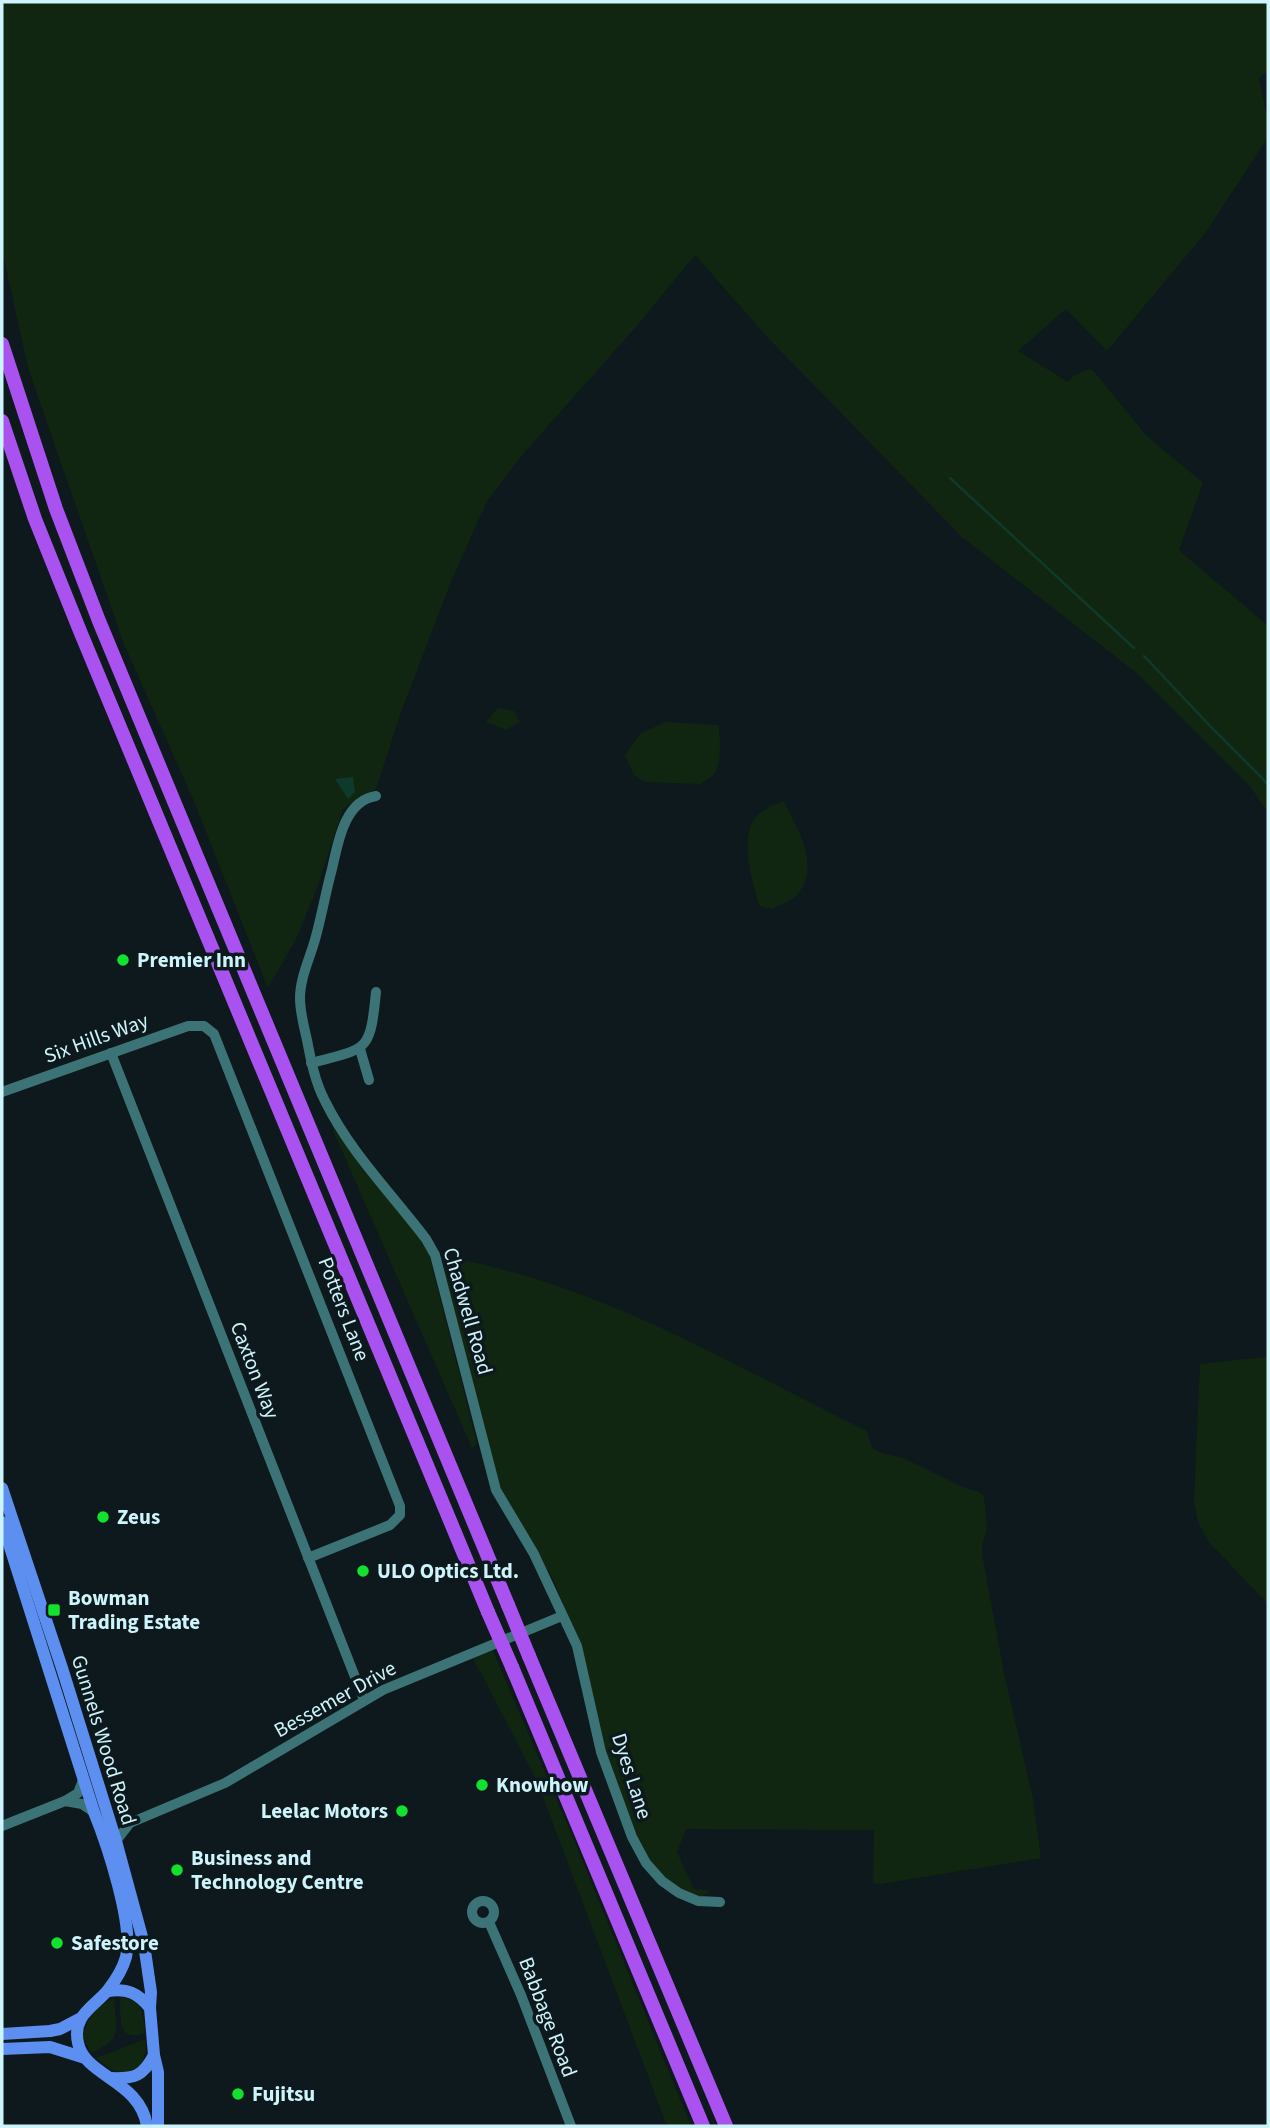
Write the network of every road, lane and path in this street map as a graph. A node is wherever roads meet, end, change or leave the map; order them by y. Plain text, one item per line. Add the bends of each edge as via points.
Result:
1 (2, 344) edge
2 (2, 421) edge
3 (371, 797) dead end
4 (376, 992) dead end
5 (204, 1026) joint
6 (360, 1049) junction
7 (111, 1053) junction
8 (311, 1063) junction
9 (369, 1080) dead end
10 (2, 1093) edge
11 (2, 1488) edge
12 (2, 1522) edge
13 (308, 1558) junction
14 (562, 1616) junction
15 (364, 1700) junction
16 (83, 1778) junction
17 (65, 1801) junction
18 (100, 1810) junction
19 (130, 1824) junction
20 (2, 1826) edge
21 (116, 1841) junction
22 (720, 1902) dead end
23 (489, 1922) dead end
24 (108, 1991) junction
25 (150, 2008) junction
26 (81, 2018) junction
27 (2, 2034) edge
28 (2, 2049) edge
29 (154, 2054) junction
30 (85, 2058) junction
31 (111, 2078) junction
32 (147, 2126) edge
33 (158, 2126) edge
34 (571, 2126) edge
35 (703, 2126) edge
36 (726, 2126) edge

1 - 36 highway, bridge via 56,509 99,621
2 - 35 highway, bridge via 80,631
3 - 8 street, Chadwell Road via 346,819 303,979 300,997
4 - 6 street via 372,1030
5 - 7 street, Six Hills Way via 188,1026
5 - 13 street, Potters Lane via 218,1040 400,1506 400,1515 390,1525
6 - 8 street
6 - 9 street
7 - 10 street, Six Hills Way
7 - 13 street, Caxton Way
8 - 14 street, Chadwell Road via 325,1101 346,1136 435,1255 496,1490 534,1554
11 - 18 main road, Gunnels Wood Road via 62,1668
12 - 16 main road, Gunnels Wood Road
13 - 15 street, Caxton Way
14 - 15 street, Bessemer Drive
14 - 22 street, Dyes Lane via 577,1646 601,1752 641,1854 679,1894
15 - 19 street, Bessemer Drive via 225,1783
16 - 17 street via 80,1790
16 - 18 main road, Gunnels Wood Road
17 - 18 street
17 - 20 street
18 - 19 street
18 - 21 main road, Gunnels Wood Road
18 - 24 main road, Gunnels Wood Road via 128,1933 126,1958
19 - 21 street, Bessemer Drive
21 - 25 main road, Gunnels Wood Road via 144,1944
23 - 34 street, Babbage Road
24 - 25 main road via 132,1992
24 - 26 main road, Gunnels Wood Road
25 - 29 main road, Gunnels Wood Road
26 - 27 main road via 60,2029
26 - 30 main road via 77,2039
28 - 30 main road via 50,2047
29 - 31 main road via 137,2076
29 - 33 main road, Gunnels Wood Road
30 - 31 main road
31 - 32 main road via 138,2102

